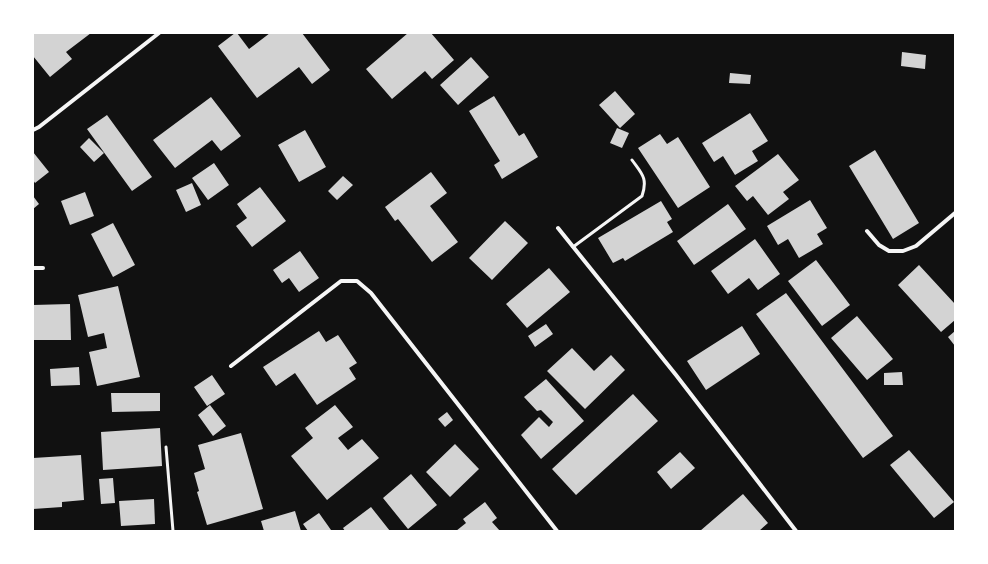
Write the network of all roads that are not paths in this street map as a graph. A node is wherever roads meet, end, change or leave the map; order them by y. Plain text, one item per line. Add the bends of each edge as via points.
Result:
1 (159, 33) edge
2 (33, 130) edge
3 (632, 160) dead end
4 (955, 214) edge
5 (558, 228) dead end
6 (867, 231) dead end
7 (573, 247) junction
8 (33, 268) edge
9 (43, 268) dead end
10 (231, 366) dead end
11 (166, 447) dead end
12 (172, 531) edge
13 (557, 531) edge
14 (796, 531) edge

1 - 2 street
3 - 7 lane via 644,177 646,186 642,196
4 - 6 street via 916,246 903,251 889,252
5 - 7 street
7 - 14 street
8 - 9 street
10 - 13 street via 342,280 357,282 371,293
11 - 12 lane

